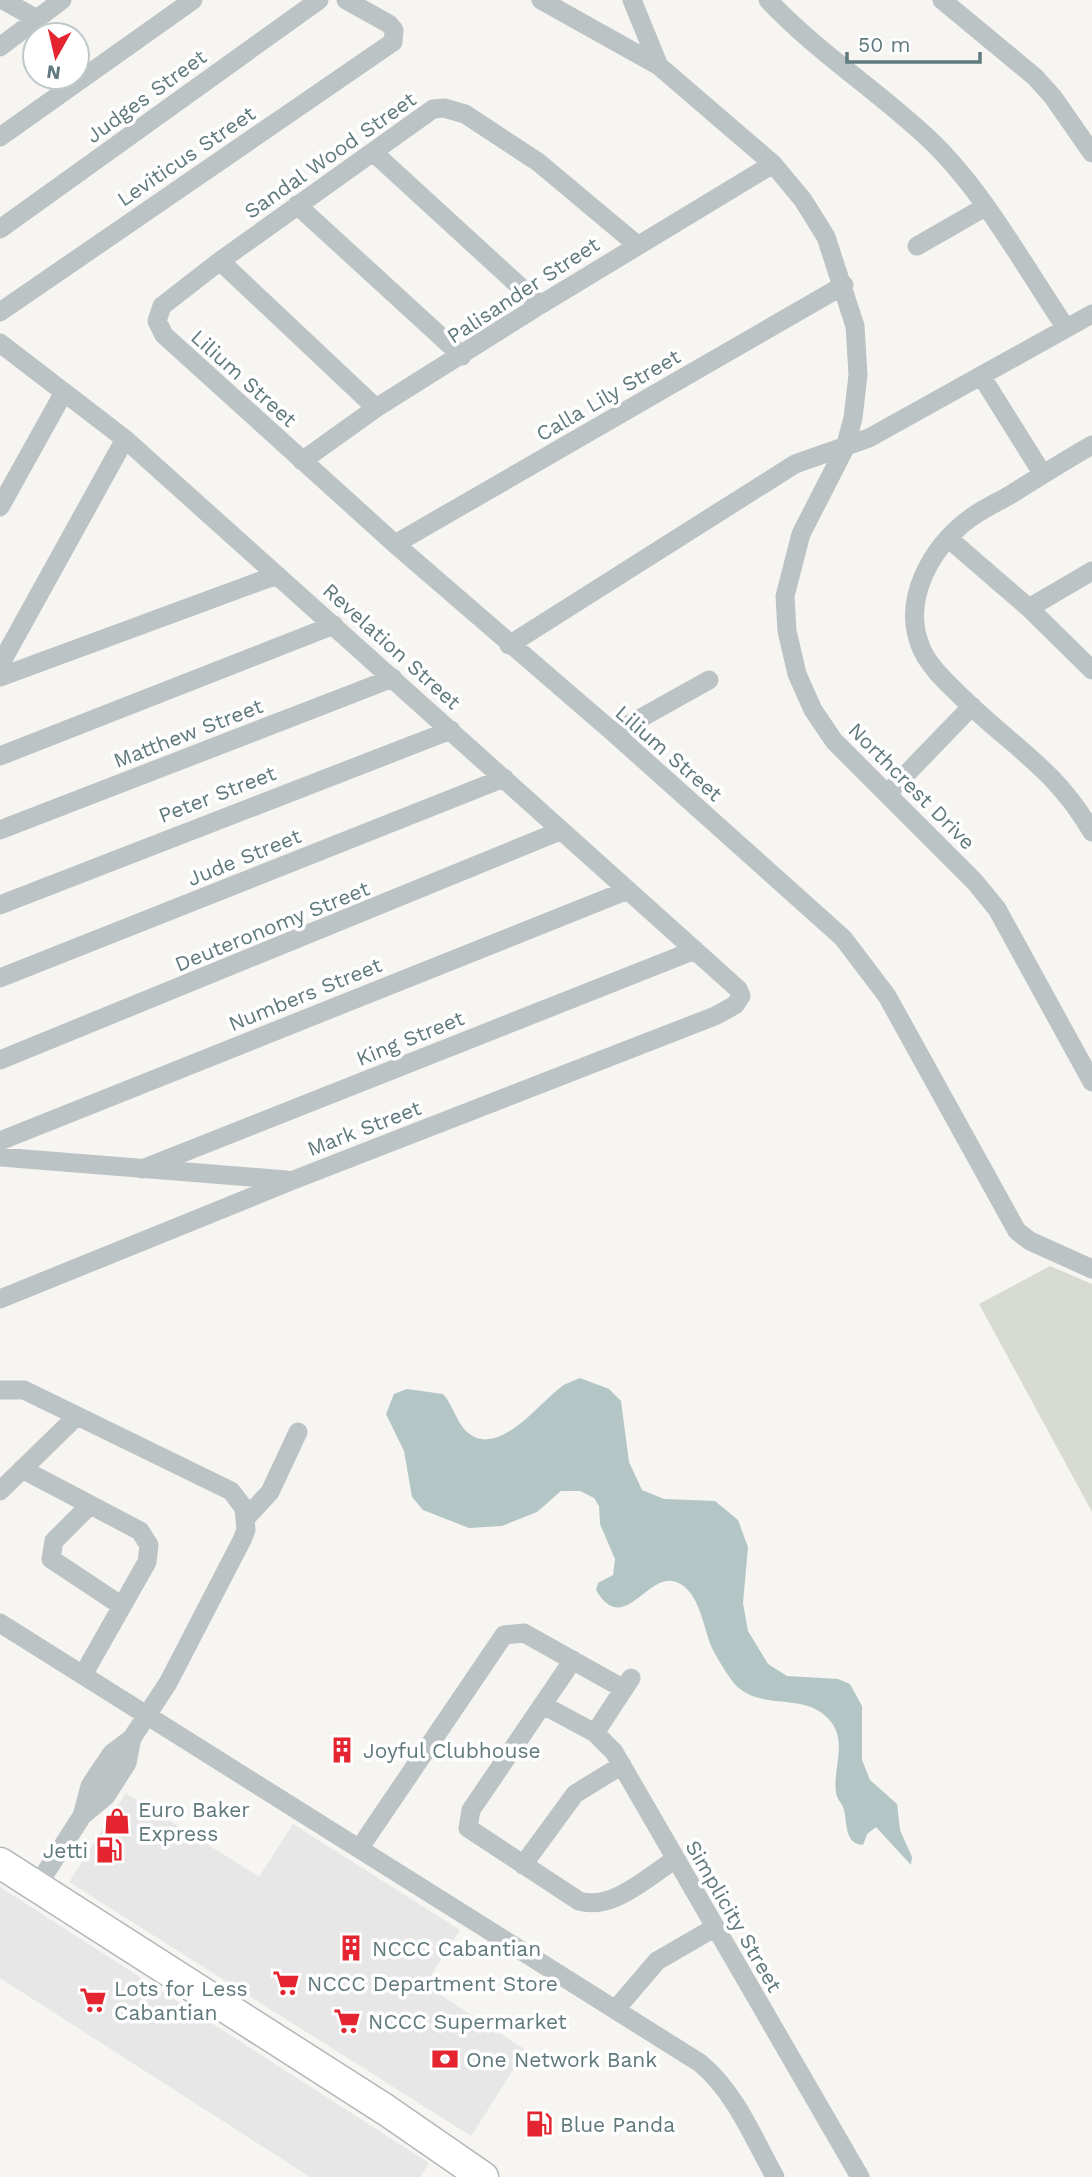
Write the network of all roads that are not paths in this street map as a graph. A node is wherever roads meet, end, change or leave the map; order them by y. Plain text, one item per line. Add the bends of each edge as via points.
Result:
1 (3, 0) edge
2 (62, 0) edge
3 (193, 0) edge
4 (319, 0) edge
5 (346, 0) edge
6 (541, 0) edge
7 (632, 0) edge
8 (768, 0) edge
9 (942, 0) edge
10 (37, 19) junction
11 (0, 47) edge
12 (659, 66) junction
13 (0, 137) edge
14 (373, 152) junction
15 (1092, 153) edge
16 (773, 164) junction
17 (297, 205) junction
18 (985, 207) junction
19 (0, 229) edge
20 (636, 244) junction
21 (917, 246) dead end
22 (219, 261) junction
23 (844, 285) junction
24 (540, 305) junction
25 (0, 312) edge
26 (158, 314) joint
27 (1092, 314) edge
28 (1066, 328) junction
29 (2, 349) edge
30 (462, 356) junction
31 (982, 377) junction
32 (64, 391) junction
33 (376, 408) junction
34 (125, 439) junction
35 (1092, 445) edge
36 (845, 448) junction
37 (302, 461) junction
38 (1042, 473) junction
39 (0, 507) edge
40 (948, 538) junction
41 (395, 544) junction
42 (1092, 571) edge
43 (277, 575) junction
44 (1029, 608) junction
45 (334, 625) junction
46 (509, 645) junction
47 (0, 665) edge
48 (1092, 670) edge
49 (0, 677) edge
50 (393, 678) junction
51 (709, 680) dead end
52 (972, 706) junction
53 (451, 730) junction
54 (614, 733) junction
55 (0, 756) edge
56 (504, 778) junction
57 (888, 793) junction
58 (0, 830) edge
59 (560, 831) junction
60 (1092, 832) edge
61 (628, 890) junction
62 (0, 905) edge
63 (695, 950) junction
64 (0, 978) edge
65 (741, 996) joint
66 (0, 1060) edge
67 (1092, 1082) edge
68 (0, 1141) edge
69 (0, 1157) edge
70 (142, 1169) junction
71 (292, 1181) junction
72 (1092, 1269) edge
73 (0, 1299) edge
74 (0, 1390) edge
75 (77, 1416) junction
76 (298, 1432) dead end
77 (22, 1469) junction
78 (0, 1491) edge
79 (90, 1504) junction
80 (246, 1518) junction
81 (122, 1606) junction
82 (0, 1623) edge
83 (573, 1660) junction
84 (83, 1675) junction
85 (543, 1705) junction
86 (147, 1714) junction
87 (595, 1733) junction
88 (622, 1765) junction
89 (359, 1849) junction
90 (674, 1860) junction
91 (0, 1863) edge
92 (523, 1865) junction
93 (37, 1886) junction
94 (714, 1928) junction
95 (616, 2009) junction
96 (482, 2177) edge
97 (775, 2177) edge
98 (860, 2177) edge

1 - 10 street
2 - 10 street
3 - 13 street
4 - 19 street, Judges Street
5 - 25 street, Leviticus Street via 389,24 395,35 387,46
6 - 12 street
7 - 12 street, Northcrest Drive
8 - 18 street via 793,27 930,139
9 - 15 street via 1035,77
10 - 11 street
12 - 16 street, Northcrest Drive
14 - 17 street, Sandal Wood Street
14 - 20 street, Sandal Wood Street via 424,113 454,109 538,162
14 - 24 street
16 - 20 street, Palisander Street
16 - 23 street, Northcrest Drive via 826,237
17 - 22 street, Sandal Wood Street
17 - 30 street
18 - 21 street
18 - 28 street
20 - 24 street, Palisander Street
22 - 26 street, Sandal Wood Street
22 - 33 street
23 - 36 street, Northcrest Drive via 855,326 858,375
23 - 41 street, Calla Lily Street
24 - 30 street, Palisander Street
26 - 37 street, Lilium Street via 158,329
27 - 28 street
28 - 31 street
29 - 32 street, Revelation Street
30 - 33 street, Palisander Street
31 - 36 street
31 - 38 street
32 - 34 street, Revelation Street
32 - 39 street
33 - 37 street, Palisander Street
34 - 43 street, Revelation Street
34 - 47 street
35 - 38 street
36 - 46 street via 795,464
36 - 57 street, Northcrest Drive via 792,560 785,596 787,631 797,674 813,710 834,741
37 - 41 street, Lilium Street
38 - 40 street via 969,519
40 - 44 street
40 - 52 street via 925,570 916,594 915,622 927,657
41 - 46 street, Lilium Street
42 - 44 street
43 - 45 street, Revelation Street
43 - 49 street
44 - 48 street
45 - 50 street, Revelation Street
45 - 55 street
46 - 54 street, Lilium Street
50 - 53 street, Revelation Street
50 - 58 street, Matthew Street
51 - 54 street
52 - 57 street
52 - 60 street via 1045,769
53 - 56 street, Revelation Street
53 - 62 street, Peter Street
54 - 72 street, Lilium Street via 843,938 887,996 1017,1231
56 - 59 street, Revelation Street
56 - 64 street, Jude Street
57 - 67 street, Northcrest Drive via 997,909
59 - 61 street, Revelation Street
59 - 66 street, Deuteronomy Street
61 - 63 street, Revelation Street
61 - 68 street, Numbers Street
63 - 65 street, Revelation Street
63 - 70 street, King Street
65 - 71 street, Mark Street via 715,1016
69 - 70 street
70 - 71 street
71 - 73 street, Mark Street
74 - 75 street via 24,1390
75 - 77 street
75 - 80 street via 231,1491
76 - 80 street via 270,1492
77 - 78 street
77 - 79 street
79 - 81 street via 140,1531 149,1545 147,1562
79 - 81 street via 54,1541 51,1559
80 - 86 street via 242,1540
81 - 84 street
82 - 84 street
83 - 85 street
83 - 87 street via 628,1684
83 - 89 street via 524,1633 504,1634
84 - 86 street
85 - 87 street, Simplicity Street
85 - 92 street via 466,1822 473,1833
86 - 89 street
86 - 93 street via 132,1738 127,1763 115,1783 82,1816
87 - 88 street, Simplicity Street
88 - 90 street, Simplicity Street
88 - 92 street via 575,1794
89 - 95 street
90 - 92 street via 598,1904 579,1901
90 - 94 street, Simplicity Street
91 - 93 main road
93 - 96 main road via 386,2110
94 - 95 street via 657,1961
94 - 98 street, Simplicity Street
95 - 97 street via 719,2079

